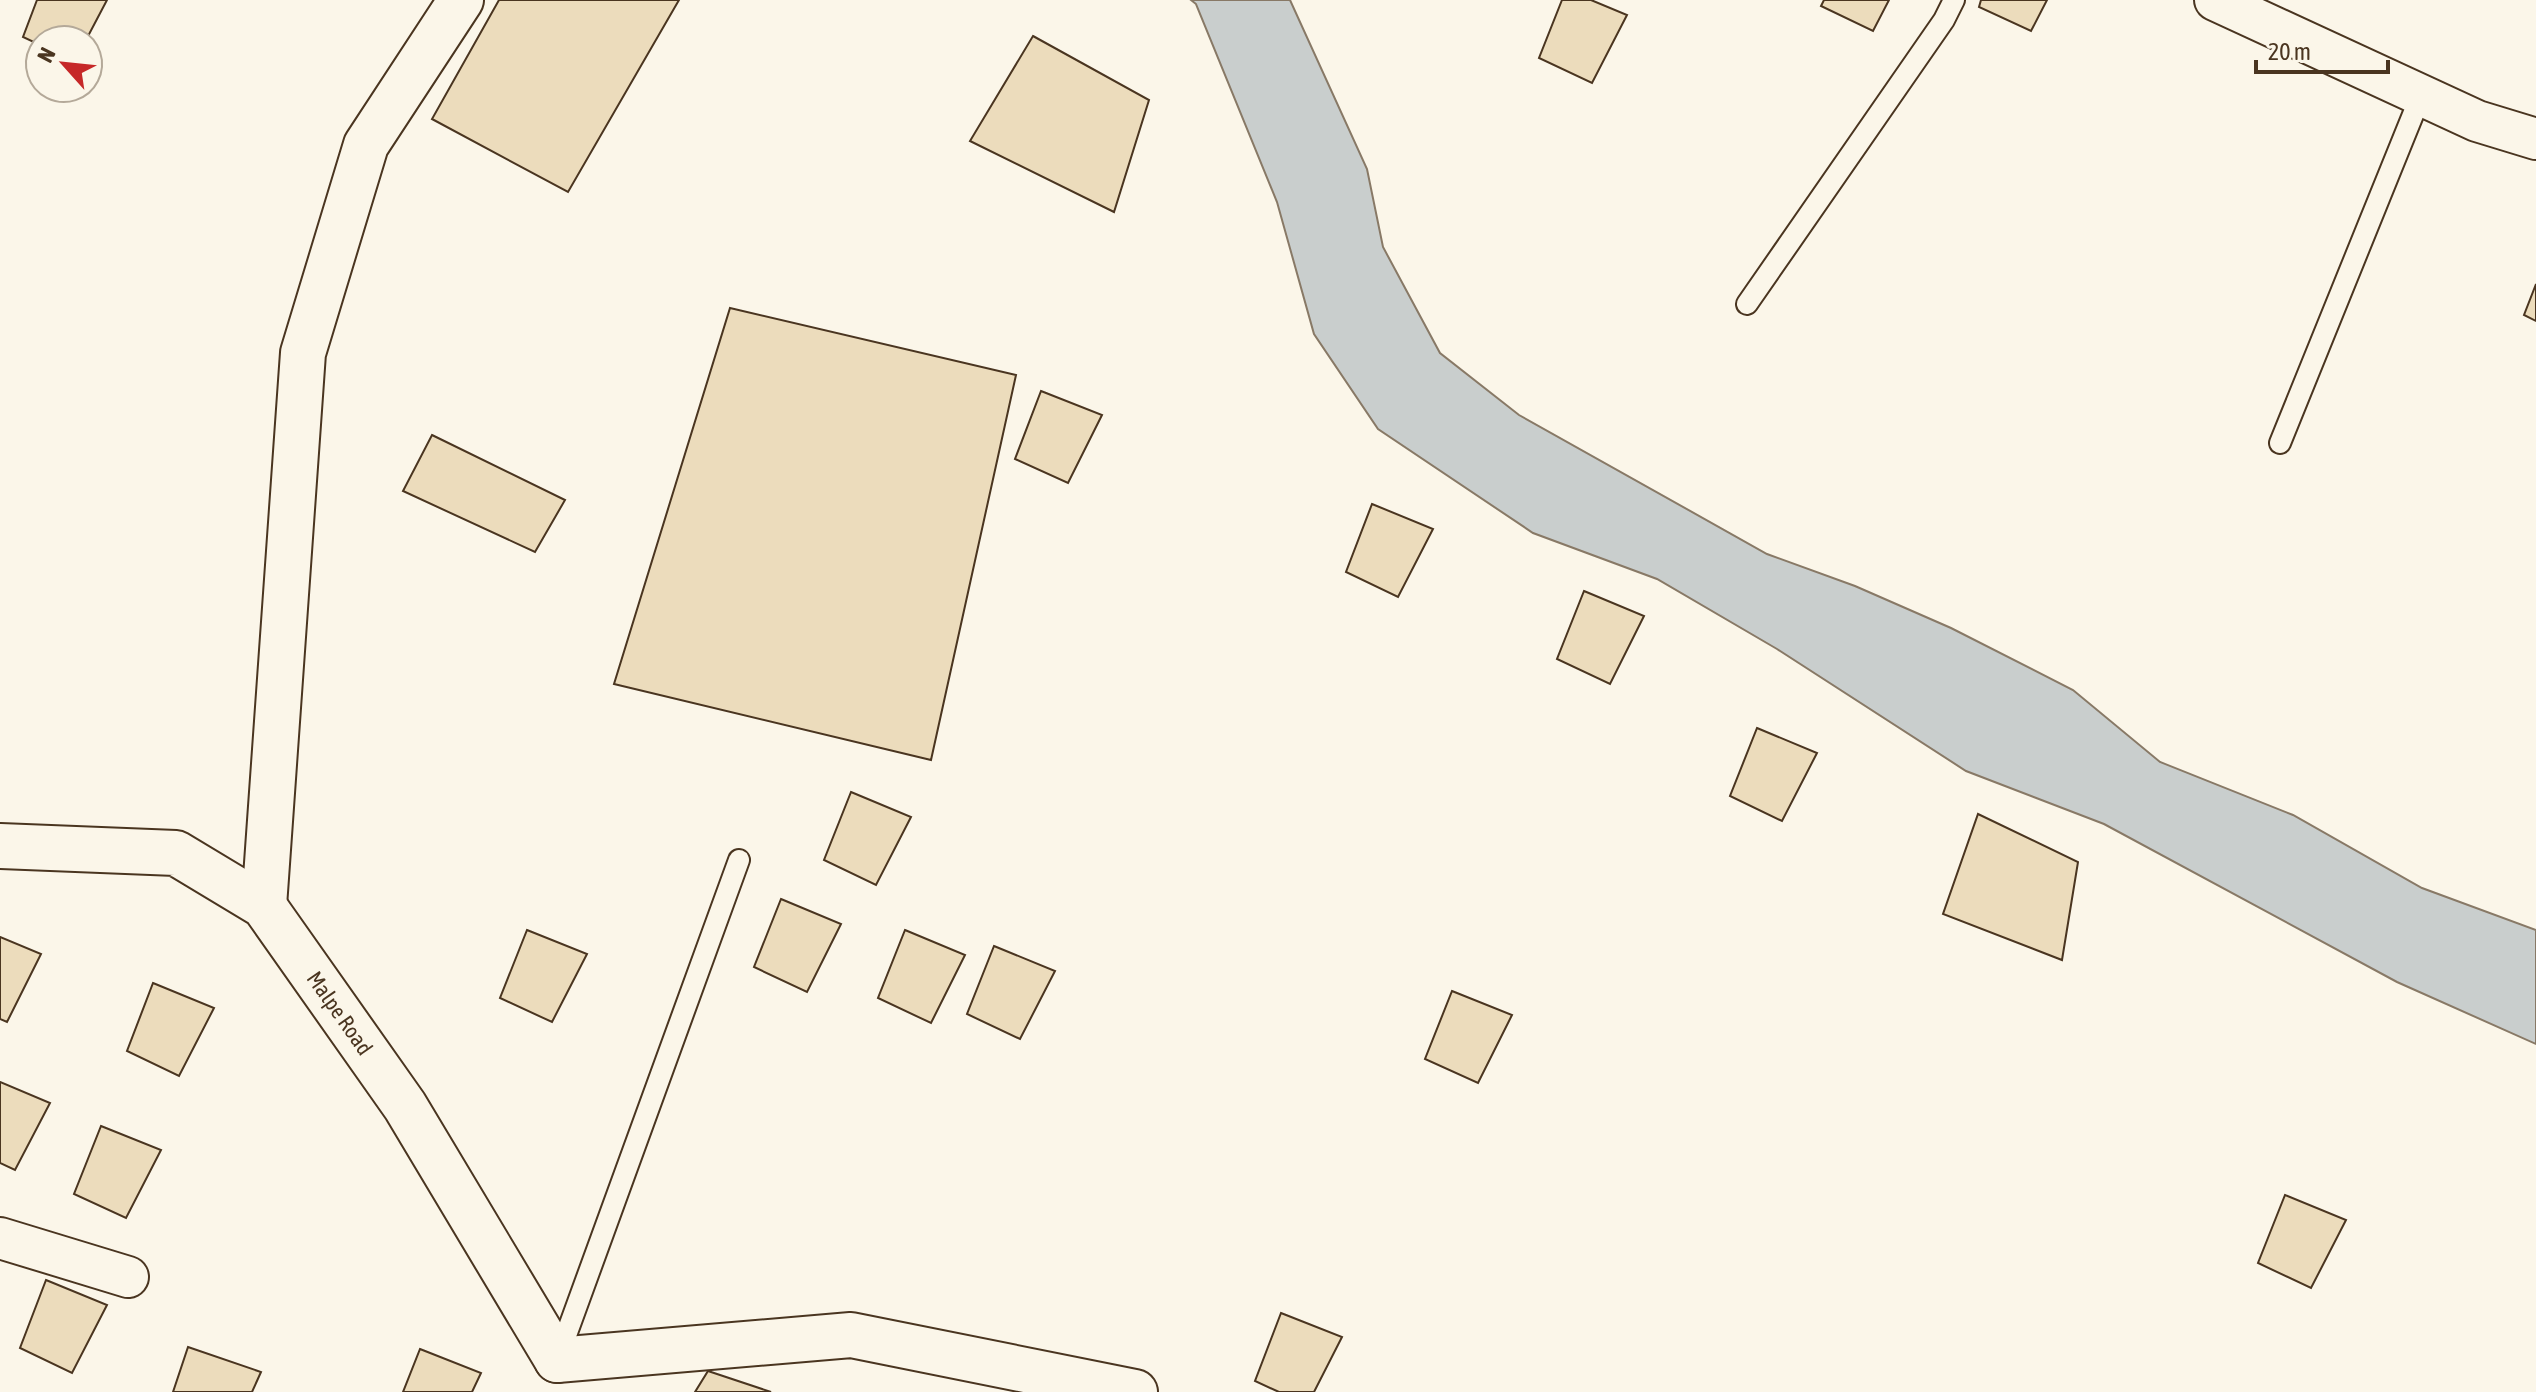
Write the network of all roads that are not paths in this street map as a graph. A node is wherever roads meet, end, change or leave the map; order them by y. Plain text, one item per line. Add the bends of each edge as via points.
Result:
1 (461, 0) edge
2 (1954, 0) edge
3 (2215, 0) edge
4 (2421, 95) junction
5 (2536, 139) edge
6 (1747, 304) dead end
7 (2280, 443) dead end
8 (0, 846) edge
9 (739, 860) dead end
10 (264, 906) junction
11 (0, 1238) edge
12 (128, 1277) dead end
13 (552, 1376) edge
14 (1135, 1392) edge

1 - 10 street via 366,145 303,353
2 - 6 lane
3 - 4 street
4 - 5 street via 2477,121
4 - 7 lane
8 - 10 street, Malpe Road via 176,853
9 - 13 lane
10 - 13 street, Malpe Road via 405,1106
11 - 12 street
13 - 14 street via 851,1335

